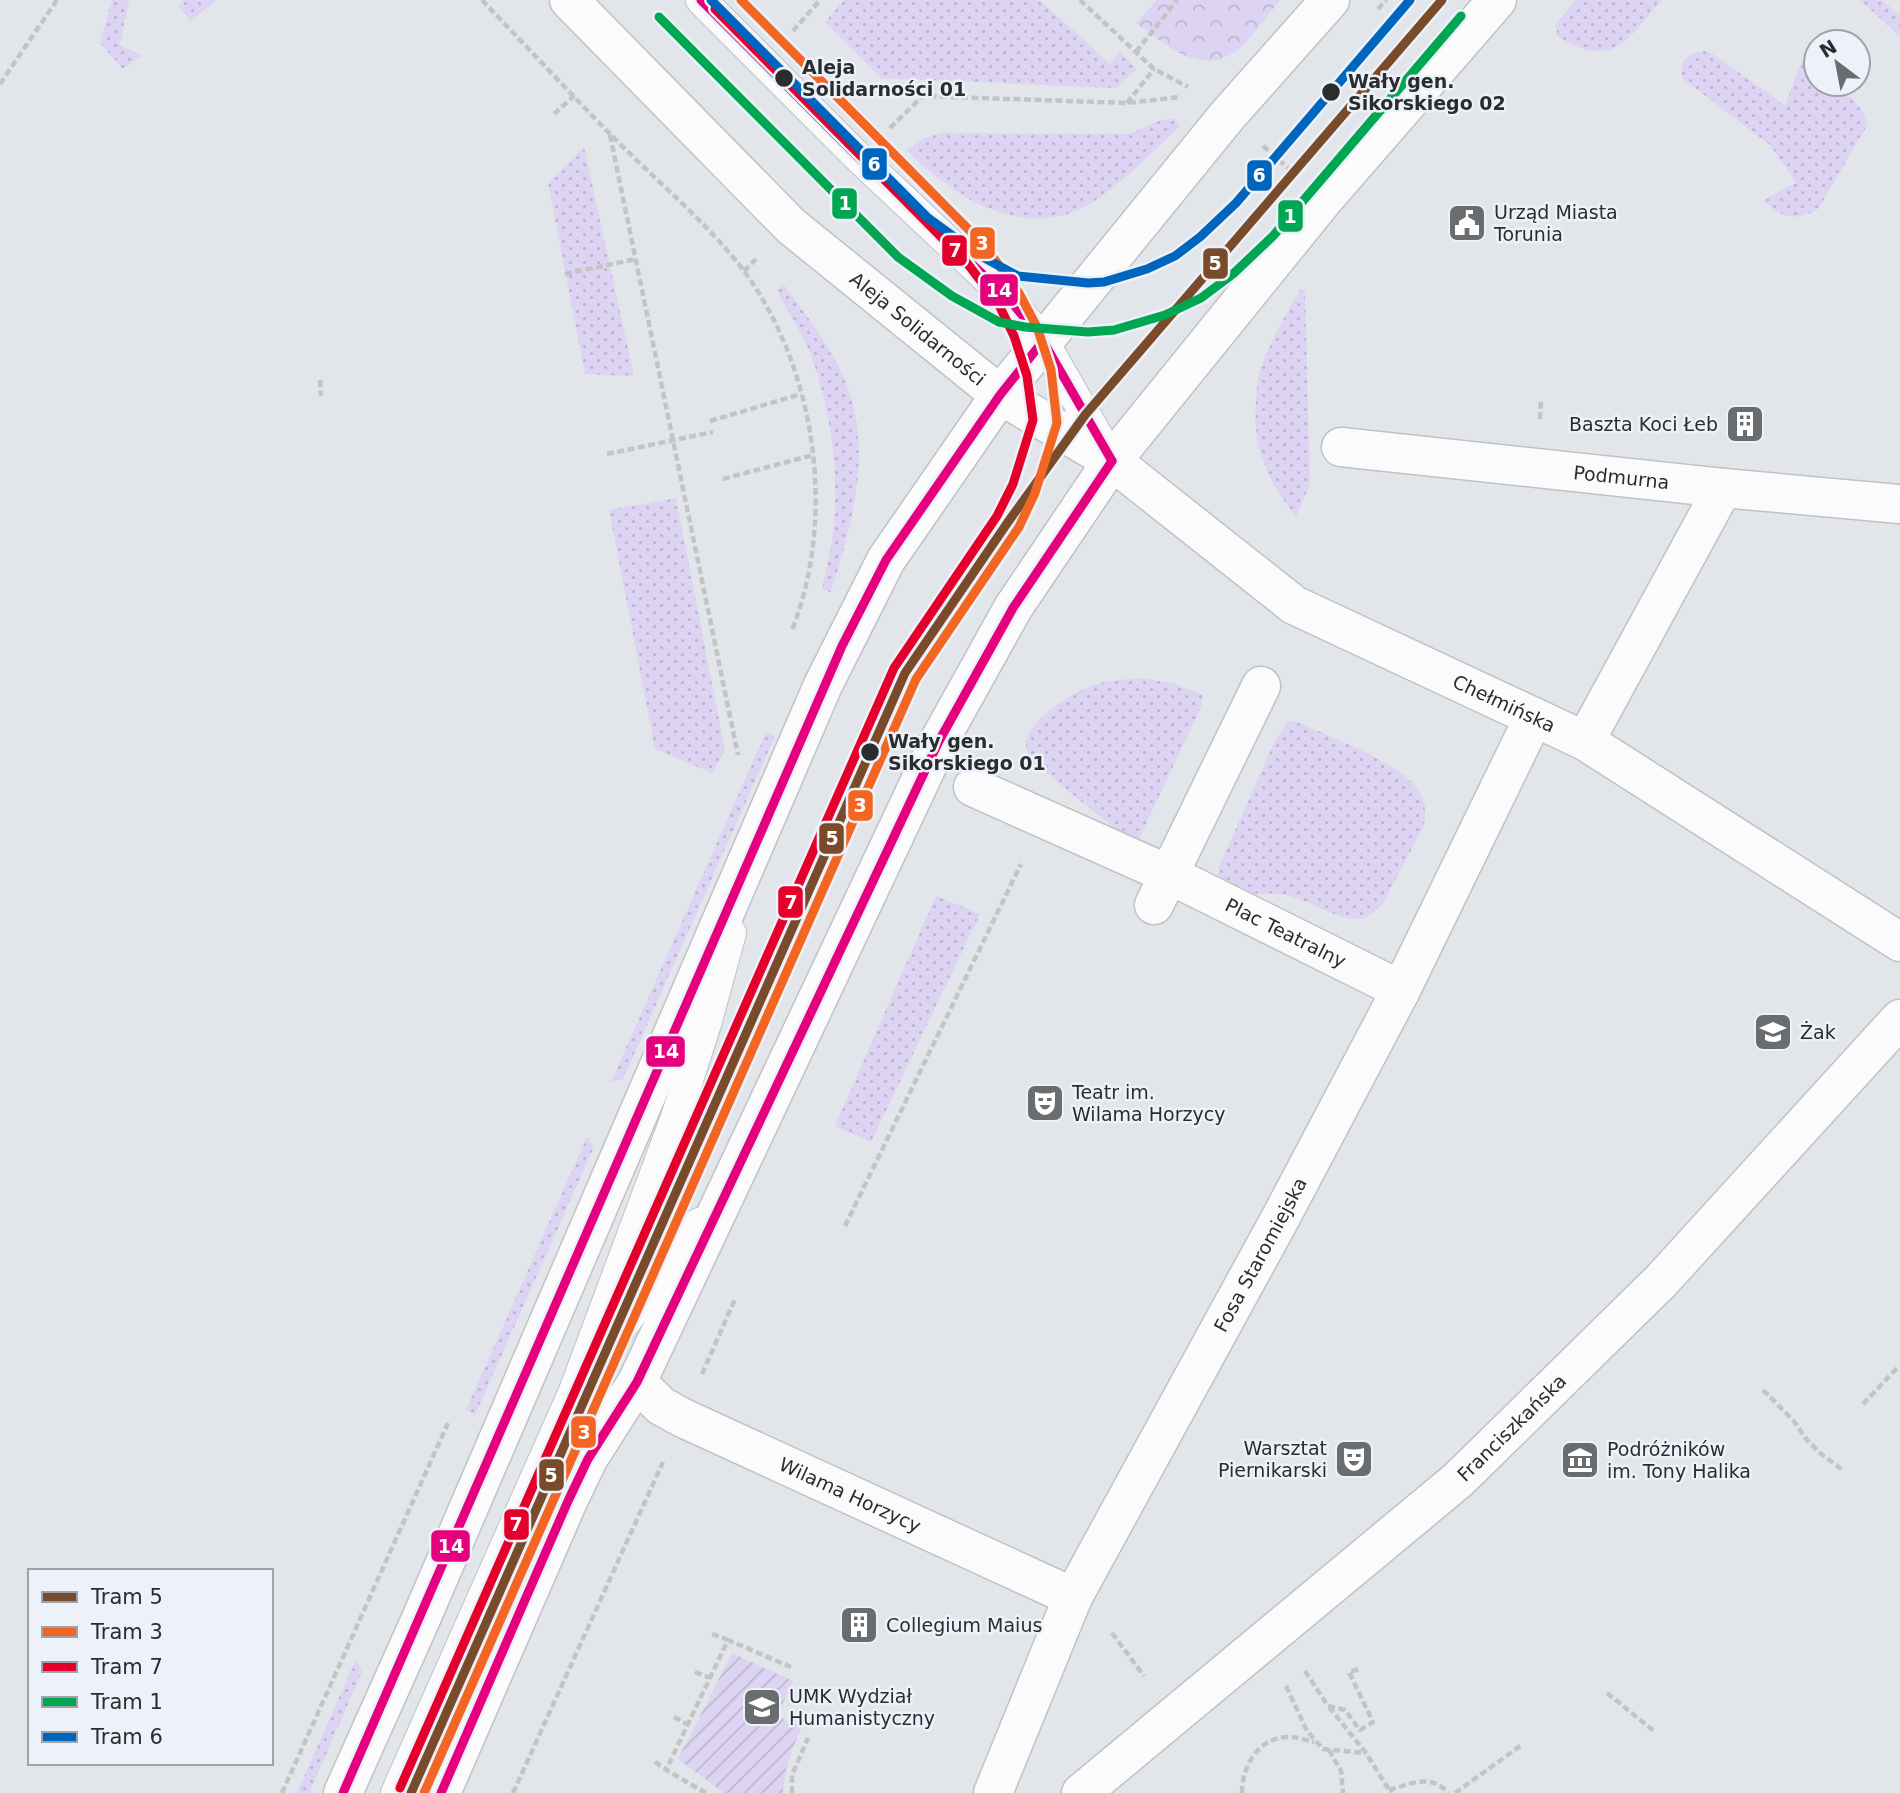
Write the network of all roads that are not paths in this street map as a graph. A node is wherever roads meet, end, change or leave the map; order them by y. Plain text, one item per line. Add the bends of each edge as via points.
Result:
1 (569, 0) edge
2 (701, 0) edge
3 (1330, 0) edge
4 (1497, 0) edge
5 (1043, 341) junction
6 (1000, 395) junction
7 (1341, 447) dead end
8 (1112, 461) junction
9 (1723, 488) junction
10 (1900, 503) edge
11 (1261, 686) dead end
12 (1534, 718) junction
13 (1585, 741) junction
14 (973, 787) dead end
15 (754, 847) junction
16 (1162, 890) junction
17 (1900, 942) edge
18 (1401, 990) junction
19 (1900, 1019) edge
20 (734, 1175) junction
21 (638, 1382) junction
22 (574, 1391) junction
23 (1076, 1592) junction
24 (343, 1793) edge
25 (396, 1793) edge
26 (441, 1793) edge
27 (993, 1793) edge
28 (1081, 1793) edge

1 - 6 street, Aleja Solidarności via 791,226
2 - 5 lane via 859,159 1009,299
3 - 5 street via 1227,116
4 - 8 street via 1324,199
5 - 6 street
5 - 8 lane
6 - 8 street, Aleja Solidarności
6 - 15 street via 886,560 823,685
7 - 9 street, Podmurna
8 - 12 street, Chełmińska via 1294,605
8 - 20 street via 1013,608 939,741
9 - 10 street, Podmurna
9 - 13 street
11 - 16 street
12 - 13 street, Chełmińska
12 - 18 street, Fosa Staromiejska
13 - 17 street, Chełmińska
14 - 16 street, Plac Teatralny via 1043,819
15 - 22 lane via 676,1121
15 - 24 street
16 - 18 street, Plac Teatralny
18 - 23 street, Fosa Staromiejska
19 - 28 street, Franciszkańska via 1661,1281 1458,1480
20 - 21 street
20 - 22 lane
21 - 23 street, Wilama Horzycy via 661,1406 682,1418
21 - 26 street via 588,1459 568,1500
22 - 25 lane
23 - 27 street, Fosa Staromiejska

